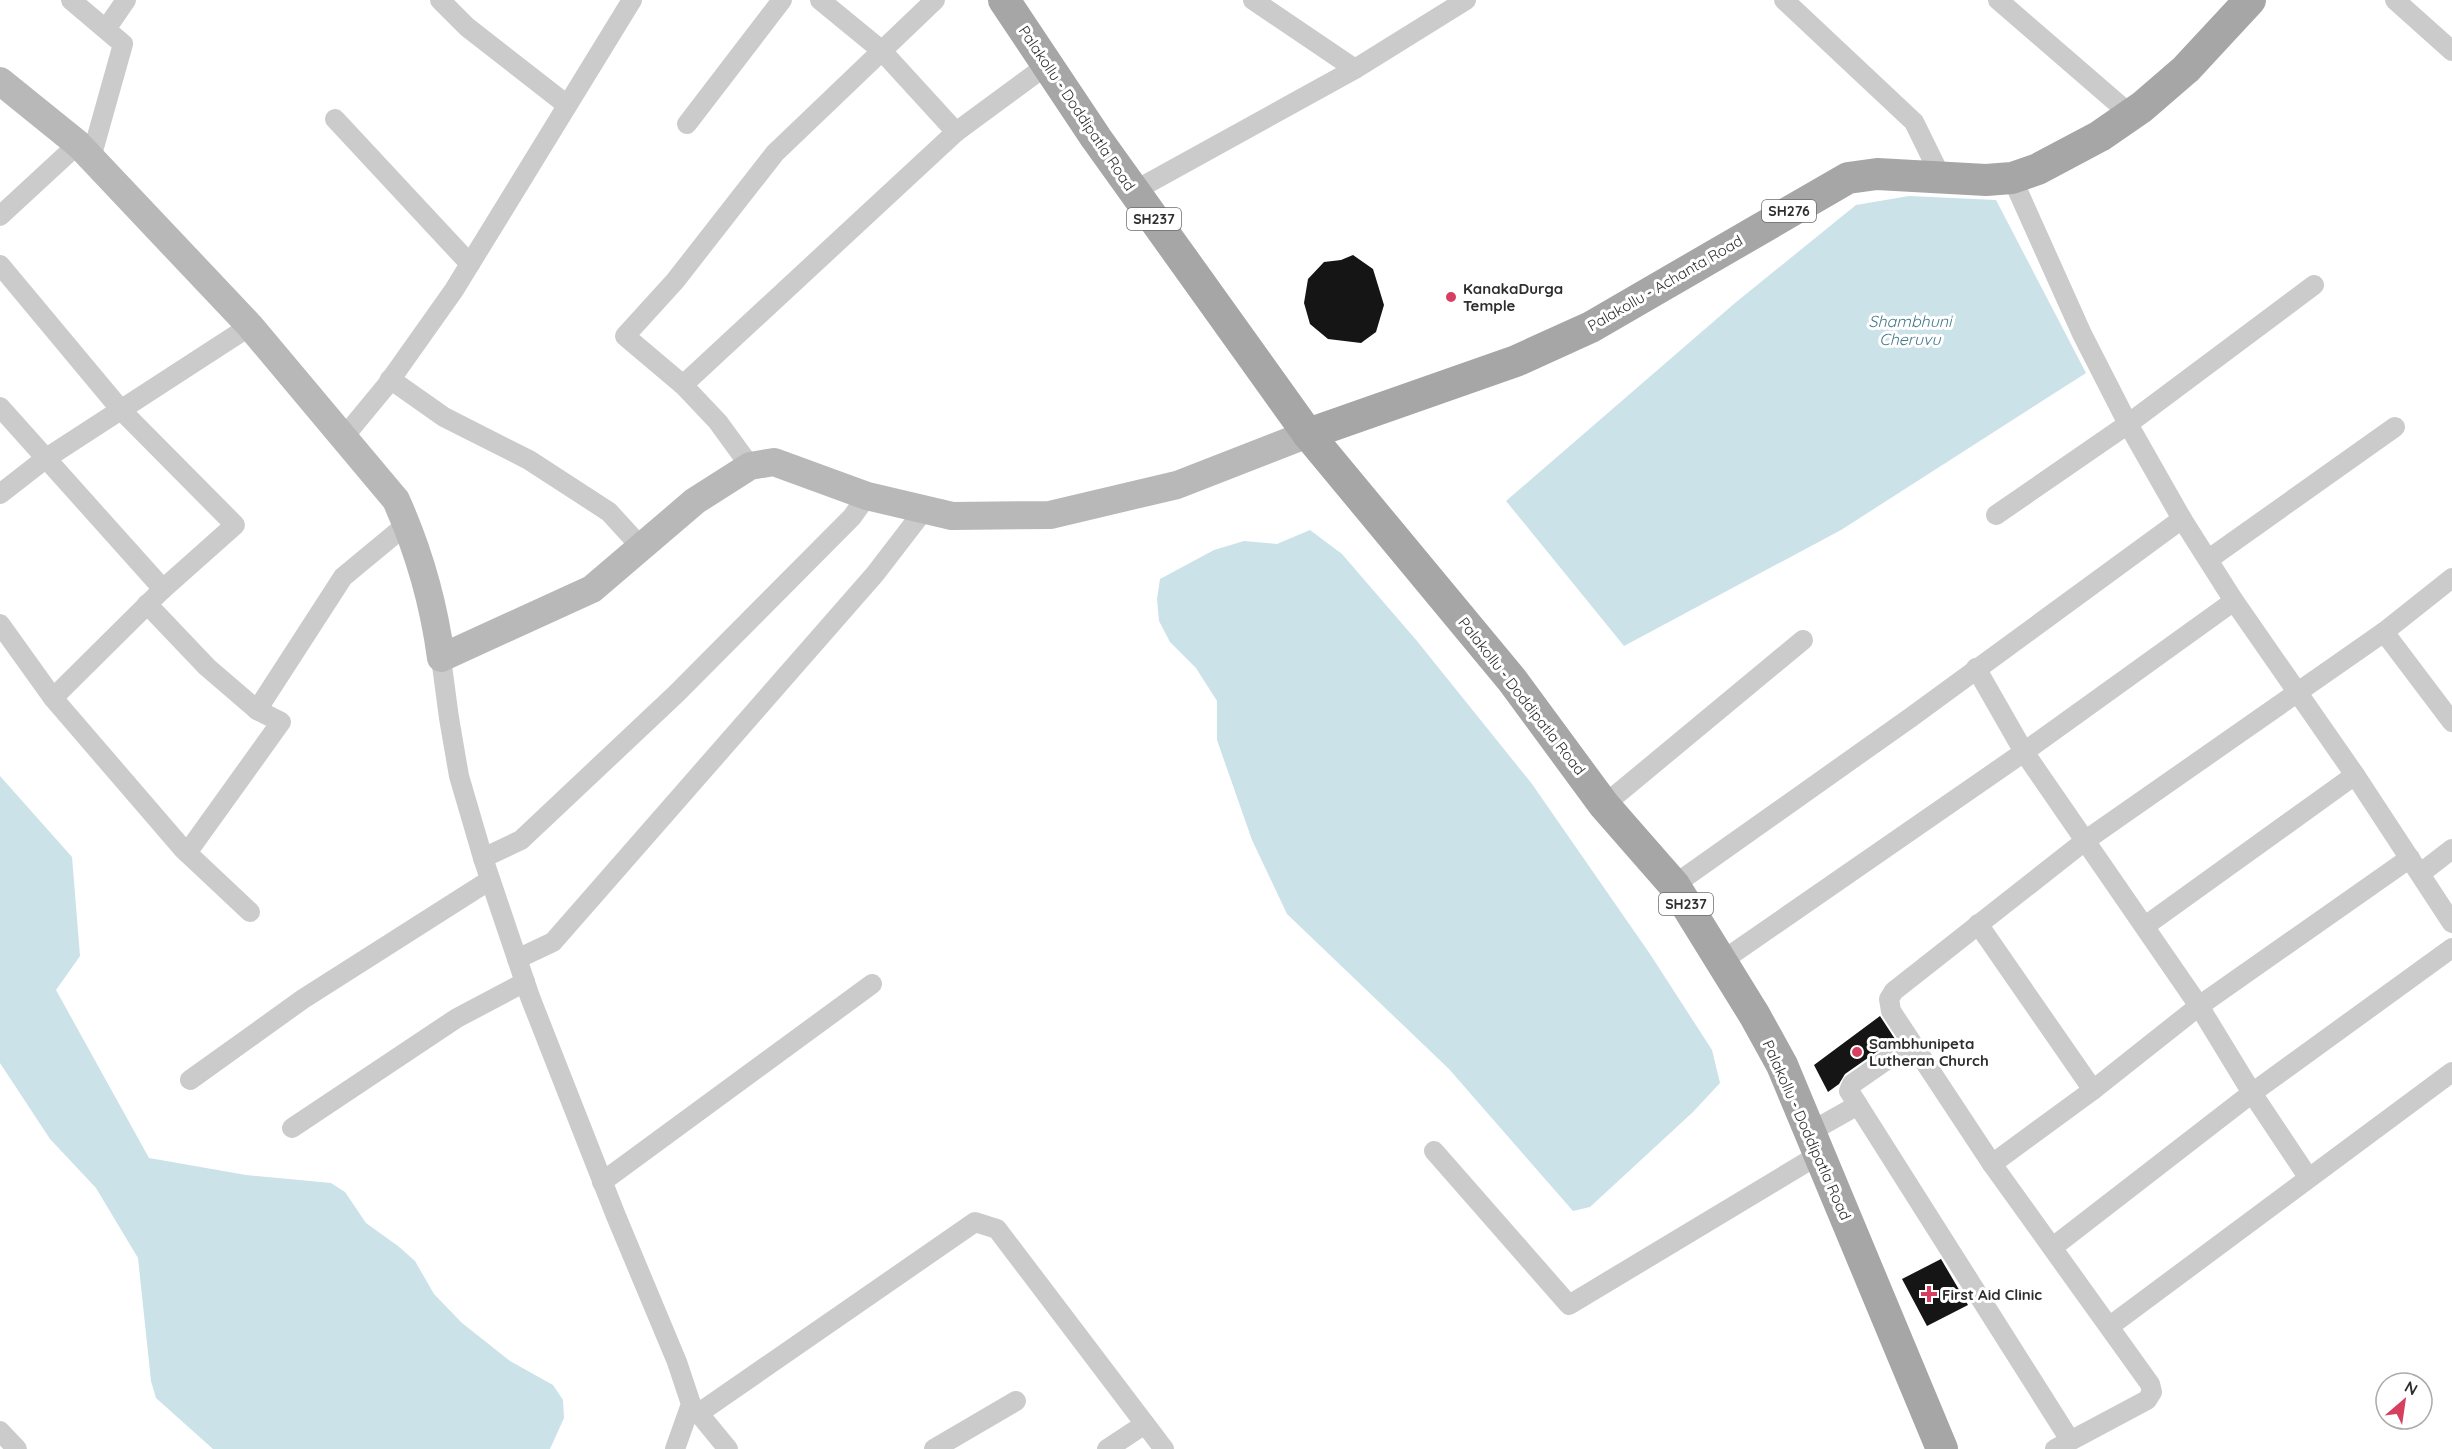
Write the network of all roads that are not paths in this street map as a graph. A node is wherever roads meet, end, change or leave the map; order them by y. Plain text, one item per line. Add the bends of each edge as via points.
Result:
1 (71, 0) edge
2 (126, 0) edge
3 (440, 0) edge
4 (782, 0) edge
5 (820, 0) edge
6 (935, 0) edge
7 (1004, 0) edge
8 (1252, 0) edge
9 (1466, 0) edge
10 (1784, 0) edge
11 (2250, 0) edge
12 (2396, 0) edge
13 (624, 3) edge
14 (2008, 3) edge
15 (106, 29) junction
16 (881, 50) junction
17 (2452, 51) edge
18 (1047, 65) junction
19 (1355, 69) junction
20 (0, 81) edge
21 (567, 105) junction
22 (2131, 115) junction
23 (335, 119) dead end
24 (687, 124) dead end
25 (956, 132) junction
26 (84, 151) junction
27 (1941, 177) junction
28 (2012, 178) junction
29 (1134, 191) junction
30 (0, 216) edge
31 (470, 264) junction
32 (0, 265) edge
33 (2314, 285) dead end
34 (250, 326) junction
35 (390, 379) junction
36 (683, 385) junction
37 (0, 406) edge
38 (121, 410) junction
39 (2128, 424) junction
40 (2395, 427) dead end
41 (1308, 434) junction
42 (343, 438) junction
43 (45, 459) junction
44 (750, 466) junction
45 (0, 494) edge
46 (867, 496) junction
47 (925, 509) junction
48 (1996, 515) dead end
49 (2182, 519) junction
50 (407, 524) junction
51 (641, 547) junction
52 (2209, 559) junction
53 (2452, 578) edge
54 (163, 589) junction
55 (2234, 601) junction
56 (147, 604) junction
57 (0, 624) edge
58 (2384, 632) junction
59 (1803, 640) dead end
60 (441, 658) junction
61 (1976, 668) junction
62 (2296, 693) junction
63 (53, 698) junction
64 (257, 710) junction
65 (2451, 719) edge
66 (2024, 752) junction
67 (2355, 775) junction
68 (1604, 805) junction
69 (2086, 840) junction
70 (2452, 849) edge
71 (187, 853) junction
72 (483, 858) junction
73 (2416, 866) junction
74 (490, 880) junction
75 (1674, 885) junction
76 (250, 912) dead end
77 (2452, 923) edge
78 (1977, 924) junction
79 (2145, 926) junction
80 (2452, 948) edge
81 (517, 959) junction
82 (1722, 961) junction
83 (525, 982) junction
84 (872, 984) dead end
85 (2199, 1006) junction
86 (1911, 1043) junction
87 (2452, 1072) edge
88 (190, 1080) dead end
89 (2093, 1090) junction
90 (2252, 1093) junction
91 (1858, 1106) junction
92 (292, 1128) dead end
93 (1815, 1143) junction
94 (1434, 1152) dead end
95 (1992, 1164) junction
96 (2308, 1177) junction
97 (602, 1182) junction
98 (2053, 1247) junction
99 (2110, 1326) junction
100 (1016, 1401) dead end
101 (695, 1409) junction
102 (1145, 1424) junction
103 (0, 1431) edge
104 (2062, 1444) edge
105 (939, 1448) edge
106 (17, 1449) edge
107 (675, 1449) edge
108 (728, 1449) edge
109 (1107, 1449) edge
110 (1164, 1449) edge
111 (1942, 1449) edge

1 - 15 street
2 - 15 street
3 - 21 street via 467,27
4 - 24 street
5 - 16 street
6 - 16 street
7 - 18 main road, Palakollu - Doddipatla Road / SH237
8 - 19 street
9 - 19 street
10 - 27 street via 1914,122
11 - 22 main road, Palakollu - Achanta Road / SH276 via 2186,69
12 - 17 street
13 - 21 street
14 - 22 street
15 - 26 street via 123,44
16 - 25 street
16 - 36 street via 775,153 675,281 625,336
18 - 25 street
18 - 29 main road, Palakollu - Doddipatla Road / SH237
19 - 29 street
20 - 26 street
21 - 31 street
22 - 28 main road, Palakollu - Achanta Road / SH276 via 2038,169
23 - 31 street
25 - 36 street
26 - 30 street
26 - 34 street
27 - 28 main road, Palakollu - Achanta Road / SH276
27 - 41 main road, Palakollu - Achanta Road / SH276 via 1877,174 1848,178 1591,327 1516,361
28 - 39 street via 2082,334
29 - 41 main road, Palakollu - Doddipatla Road / SH237
31 - 35 street
32 - 38 street
33 - 39 street
34 - 38 street
34 - 42 street
35 - 42 street
35 - 51 street via 444,417 529,460 609,512
36 - 44 street via 718,422
37 - 43 street
38 - 43 street
38 - 54 street via 235,525
39 - 48 street
39 - 49 street
40 - 52 street
41 - 47 street via 1177,485 1050,515 952,516
41 - 68 main road, Palakollu - Doddipatla Road / SH237 via 1512,680
42 - 50 street via 396,500
43 - 45 street
43 - 54 street
44 - 46 street via 774,462
44 - 51 street via 695,501
46 - 47 street
46 - 72 street via 852,517 676,694 521,840
47 - 81 street via 875,574 553,942
49 - 52 street
49 - 61 street
50 - 60 street via 431,605
50 - 64 street via 343,577
51 - 60 street via 592,589
52 - 55 street
53 - 58 street
54 - 56 street
55 - 62 street
55 - 66 street
56 - 63 street
56 - 64 street via 207,667
57 - 63 street
58 - 62 street
58 - 65 street
59 - 68 street
60 - 72 street via 459,776
61 - 66 street
61 - 75 street
62 - 67 street
62 - 69 street
63 - 71 street
64 - 71 street via 281,722
66 - 69 street
66 - 82 street
67 - 73 street
67 - 79 street
68 - 75 main road, Palakollu - Doddipatla Road / SH237
69 - 78 street
69 - 79 street
70 - 73 street
71 - 76 street
72 - 74 street
73 - 77 street
73 - 85 street
74 - 81 street
74 - 88 street via 303,999
75 - 82 main road, Palakollu - Doddipatla Road / SH237
78 - 86 street via 1894,990 1889,999 1891,1011
78 - 89 street
79 - 85 street
80 - 90 street
81 - 83 street
82 - 93 main road, Palakollu - Doddipatla Road / SH237 via 1782,1065
83 - 92 street via 457,1018
83 - 97 street
84 - 97 street
85 - 89 street
85 - 90 street
86 - 91 street via 1852,1084 1849,1091
86 - 95 street
87 - 96 street
89 - 95 street
90 - 96 street
90 - 98 street
91 - 93 street
91 - 104 street
93 - 94 street via 1569,1305
93 - 111 main road, Palakollu - Doddipatla Road / SH237
95 - 98 street
96 - 99 street
97 - 101 street
98 - 99 street
99 - 104 street via 2152,1392 2147,1400
100 - 105 street
101 - 102 street via 975,1222 997,1229
101 - 107 street
101 - 108 street
102 - 109 street
102 - 110 street
103 - 106 street

